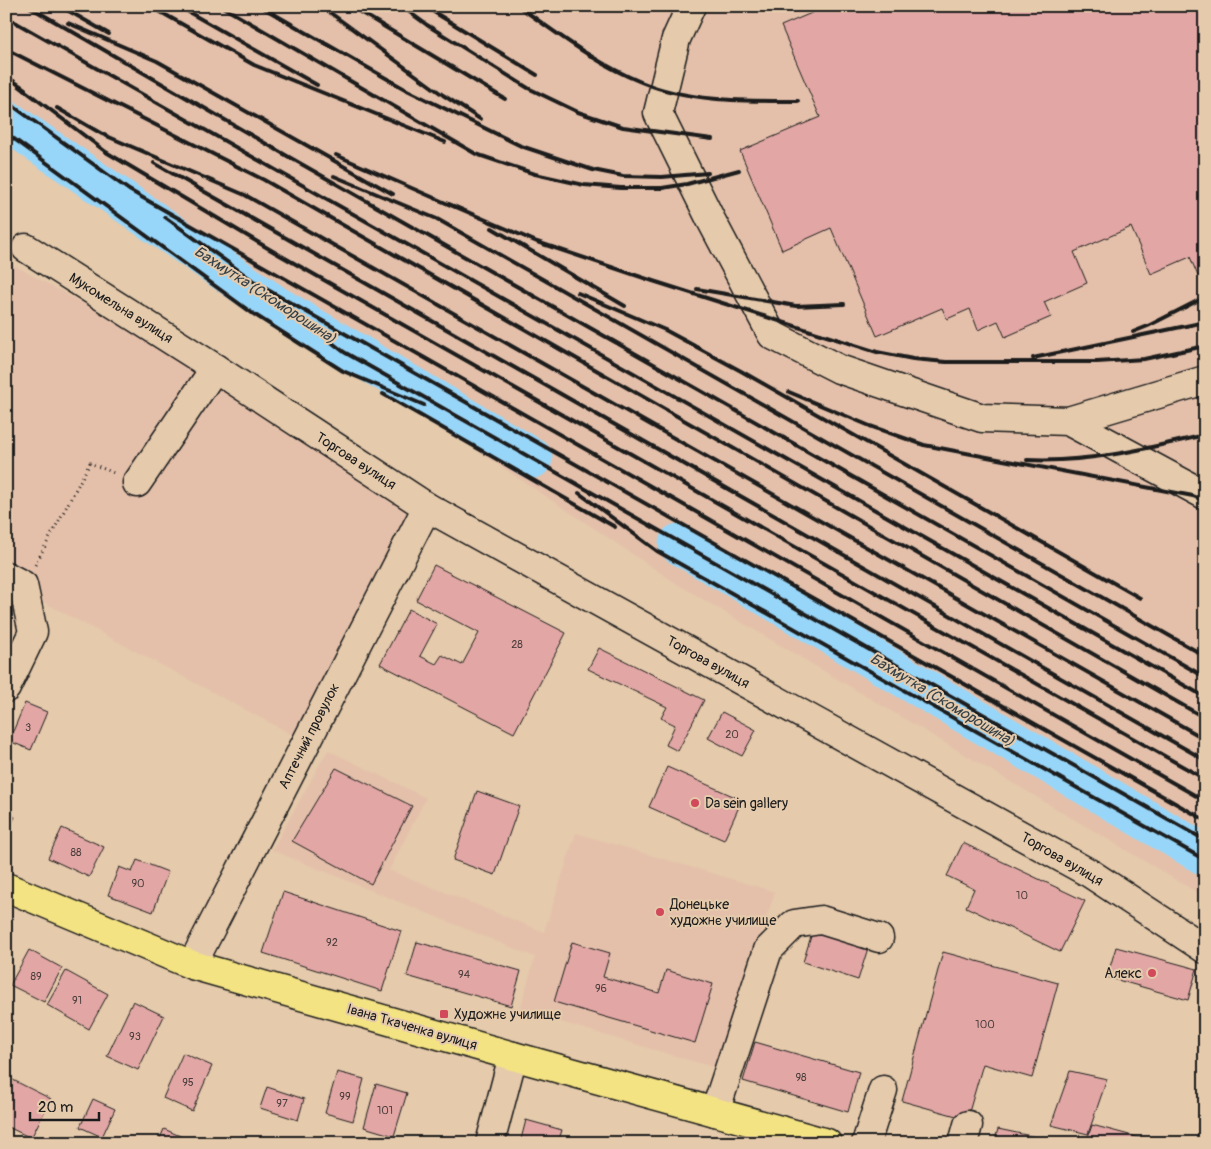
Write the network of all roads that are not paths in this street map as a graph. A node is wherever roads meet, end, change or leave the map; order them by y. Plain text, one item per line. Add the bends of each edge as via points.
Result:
1 (691, 6) edge
2 (26, 248) dead end
3 (215, 368) junction
4 (1205, 380) edge
5 (1068, 421) junction
6 (137, 483) road end
7 (1205, 495) edge
8 (427, 507) junction
9 (15, 580) edge
10 (6, 688) edge
11 (6, 887) edge
12 (879, 938) dead end
13 (1205, 949) edge
14 (192, 965) junction
15 (513, 1056) junction
16 (883, 1090) dead end
17 (715, 1112) junction
18 (490, 1143) edge
19 (827, 1143) edge
20 (866, 1143) edge

1 - 5 street via 676,39 658,113 772,335 839,368 982,418
2 - 3 street, Мукомельна вулиця
3 - 6 street
3 - 8 street, Торгова вулиця
4 - 5 street
5 - 7 street
8 - 13 street, Торгова вулиця via 1091,874
8 - 14 street, Аптечний провулок
9 - 10 street via 33,632
11 - 14 main road, Івана Ткаченка вулиця
12 - 17 street via 821,920 794,924 768,950
14 - 15 main road, Івана Ткаченка вулиця
15 - 17 main road, Івана Ткаченка вулиця
15 - 18 street
16 - 20 street
17 - 19 main road, Івана Ткаченка вулиця

